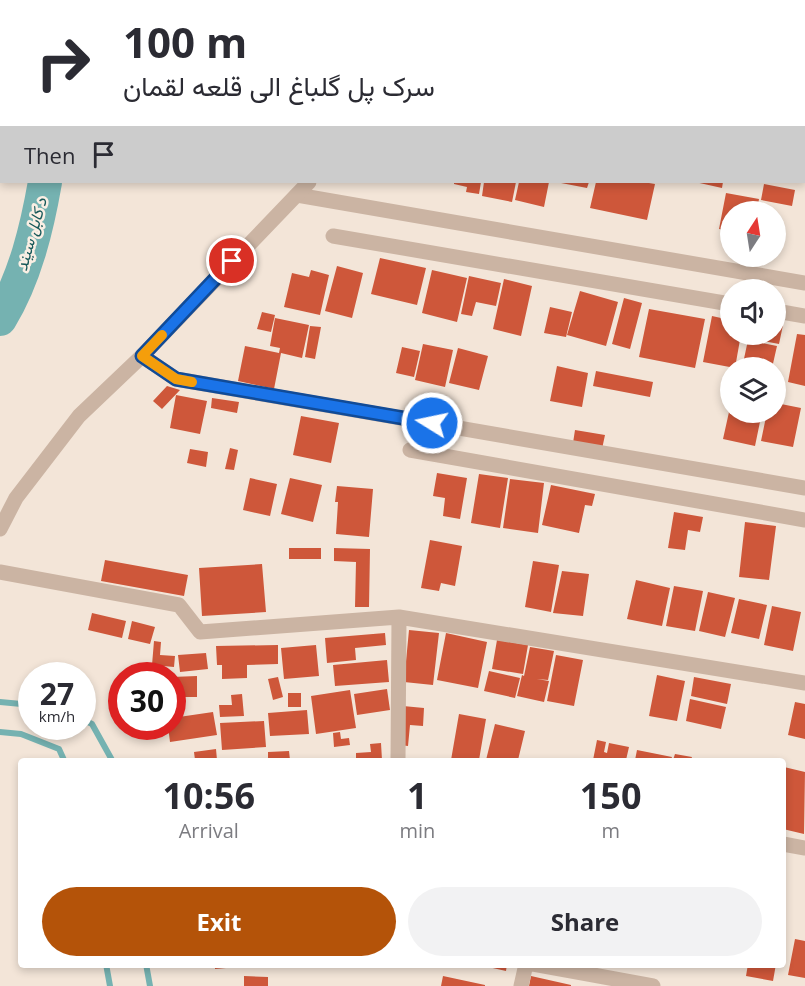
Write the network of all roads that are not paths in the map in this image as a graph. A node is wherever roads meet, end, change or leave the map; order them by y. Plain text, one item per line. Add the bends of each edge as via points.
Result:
1 (308, 183) edge
2 (297, 195) junction
3 (333, 236) dead end
4 (805, 282) edge
5 (720, 302) edge
6 (786, 313) edge
7 (805, 316) edge
8 (142, 356) junction
9 (410, 450) dead end
10 (805, 488) edge
11 (805, 520) edge
12 (0, 529) edge
13 (0, 572) edge
14 (399, 617) junction
15 (805, 683) edge
16 (398, 758) edge
17 (786, 845) edge
18 (805, 848) edge
19 (525, 968) edge
20 (555, 968) edge
21 (521, 986) edge
22 (652, 986) edge

1 - 2 street
2 - 4 street
2 - 8 street
3 - 5 street
6 - 7 street
8 - 10 street via 176,379
8 - 12 street via 80,416 16,498
9 - 11 street
13 - 14 street via 179,605 200,632
14 - 15 street
14 - 16 street
17 - 18 street
19 - 21 street
20 - 22 street

